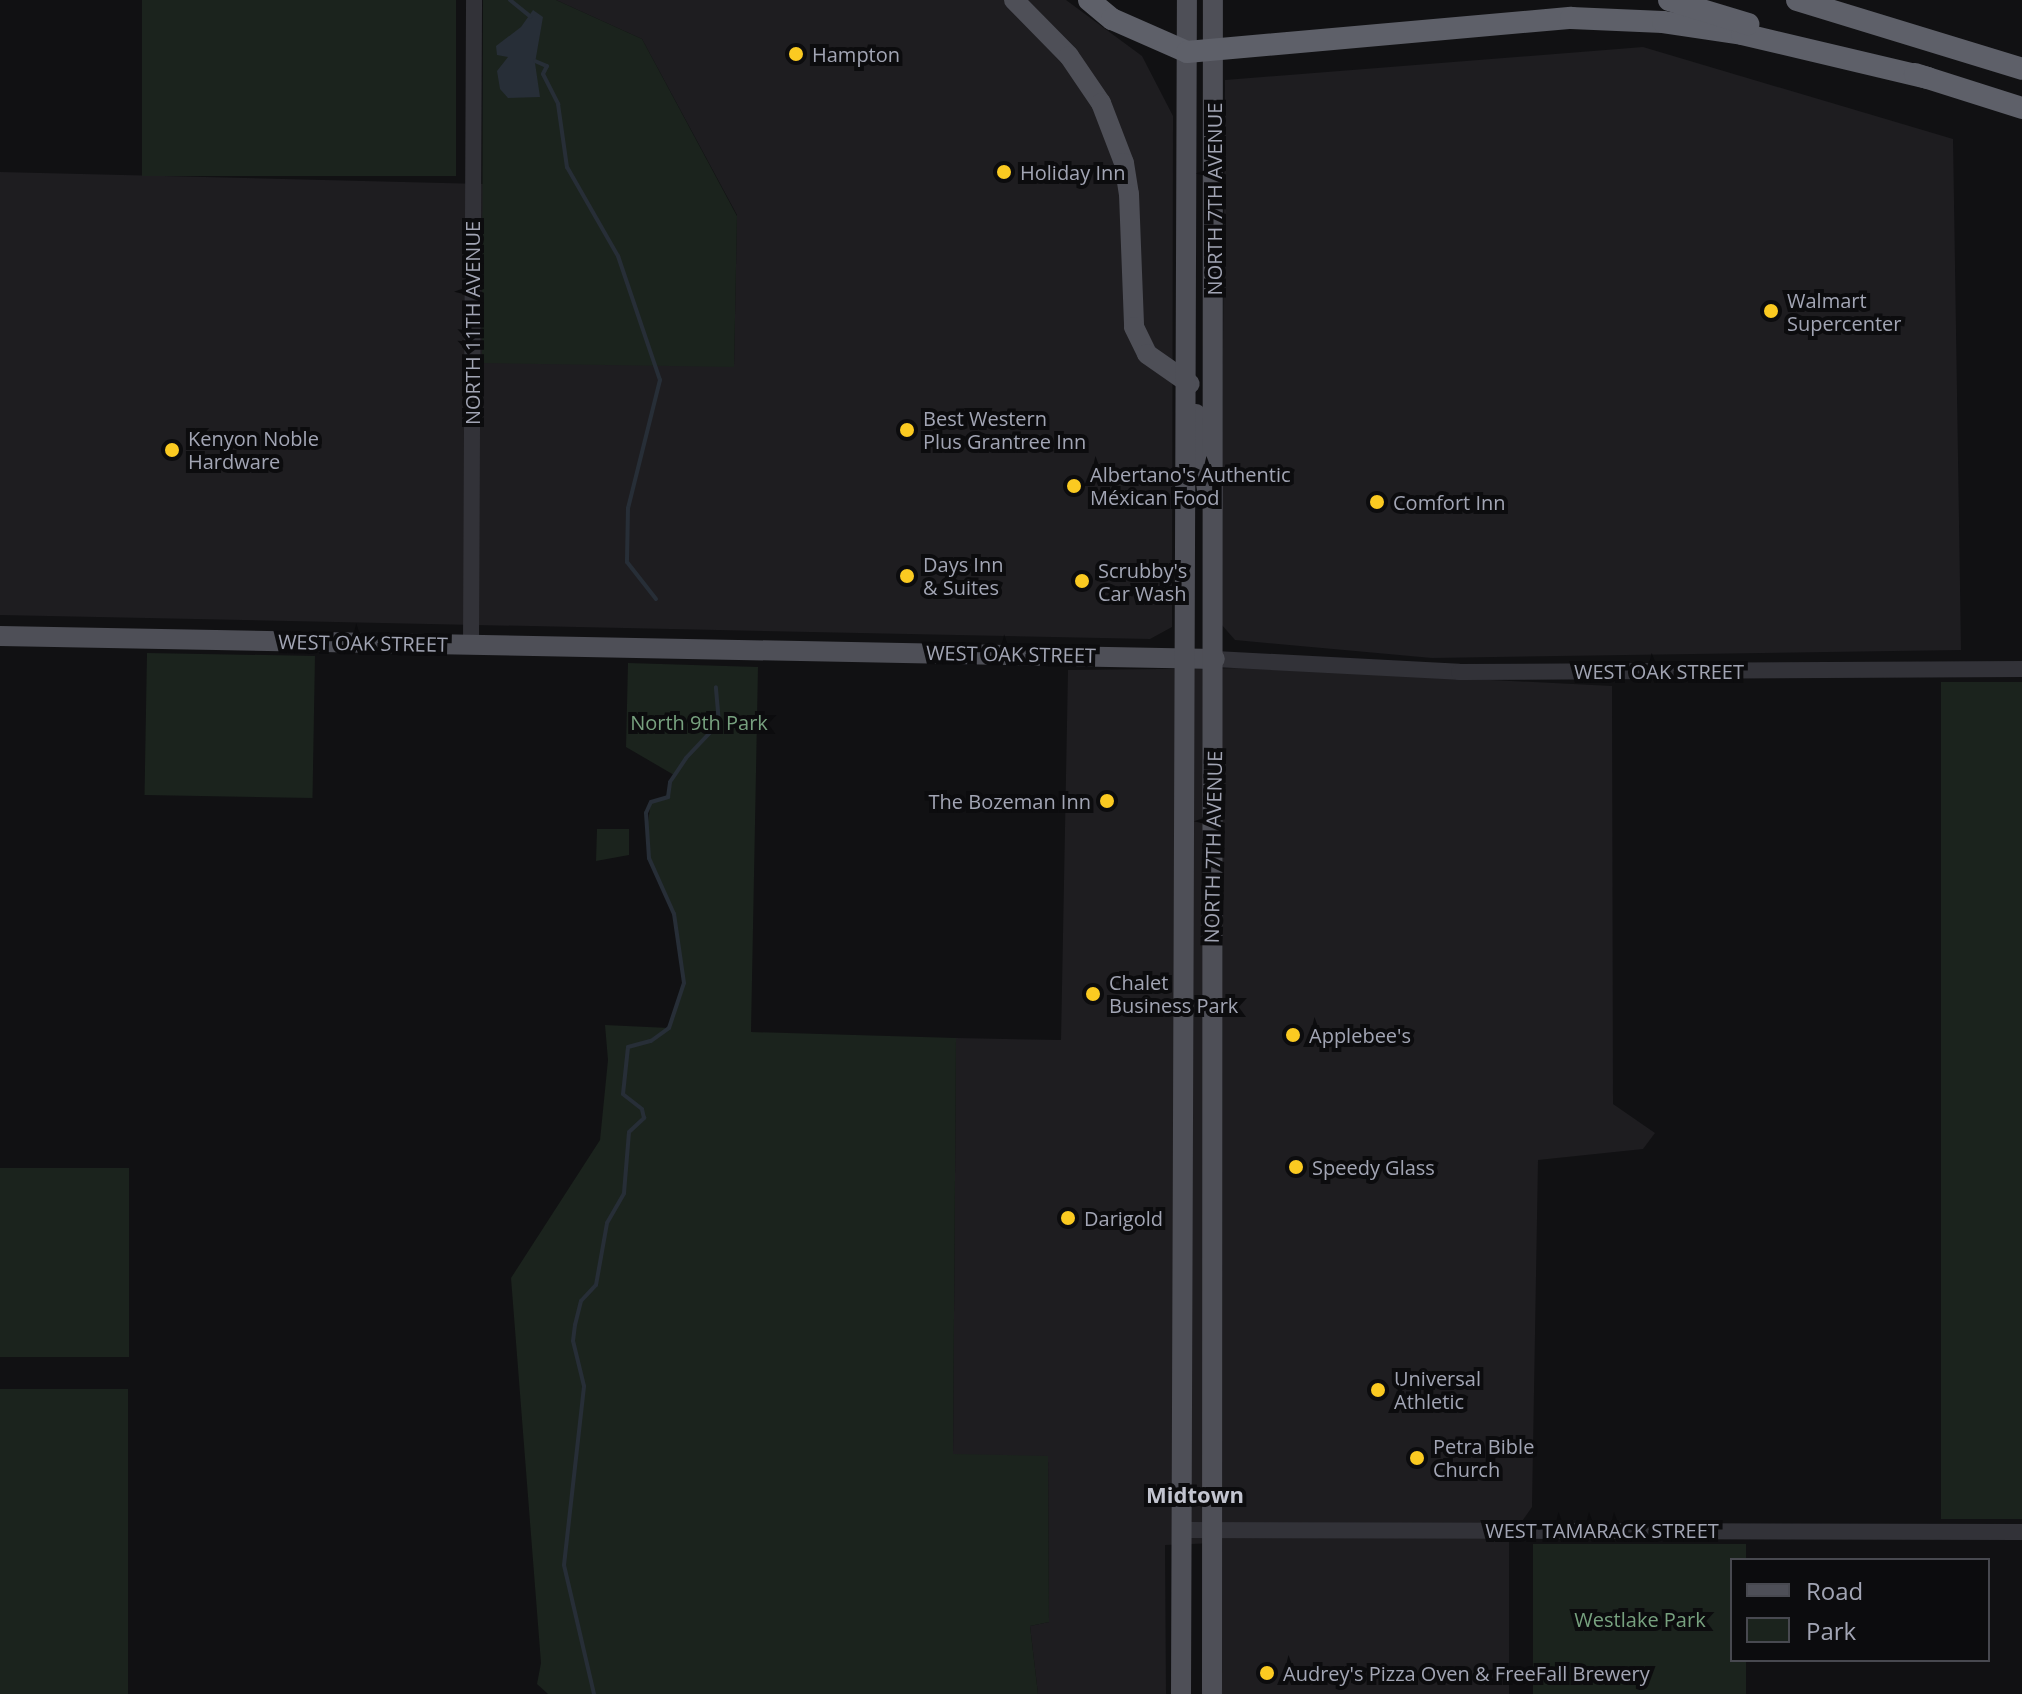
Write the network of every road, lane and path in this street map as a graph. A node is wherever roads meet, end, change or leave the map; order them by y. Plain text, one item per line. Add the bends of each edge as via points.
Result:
1 (474, 0) edge
2 (1014, 0) edge
3 (1089, 0) edge
4 (1187, 0) edge
5 (1213, 0) edge
6 (1669, 0) edge
7 (1797, 0) edge
8 (1823, 0) edge
9 (1920, 38) junction
10 (1187, 52) junction
11 (1213, 53) junction
12 (2022, 69) edge
13 (1928, 78) junction
14 (2022, 108) edge
15 (1185, 199) junction
16 (1183, 377) junction
17 (1215, 381) junction
18 (1215, 520) junction
19 (0, 636) edge
20 (471, 645) junction
21 (1182, 657) junction
22 (1215, 659) junction
23 (2022, 669) edge
24 (1181, 1530) junction
25 (1212, 1530) junction
26 (2022, 1532) edge
27 (1181, 1694) edge
28 (1212, 1694) edge

1 - 20 street, NORTH 11TH AVENUE
2 - 16 main road via 1069,56 1106,114 1129,194 1134,327 1147,354
3 - 10 highway via 1112,19
4 - 10 main road, NORTH 7TH AVENUE
5 - 11 main road, NORTH 7TH AVENUE
6 - 13 highway
7 - 9 highway
8 - 9 highway
9 - 12 highway
10 - 11 highway
10 - 15 main road, NORTH 7TH AVENUE
11 - 13 highway via 1571,18 1663,22 1742,34
11 - 17 main road, NORTH 7TH AVENUE
13 - 14 highway
15 - 16 main road, NORTH 7TH AVENUE
15 - 17 main road via 1194,254 1196,361
16 - 18 main road via 1196,396 1197,447
16 - 21 main road, NORTH 7TH AVENUE
17 - 18 main road, NORTH 7TH AVENUE
18 - 22 main road, NORTH 7TH AVENUE
19 - 20 main road, WEST OAK STREET
20 - 21 main road, WEST OAK STREET
21 - 22 main road, WEST OAK STREET
21 - 24 main road, NORTH 7TH AVENUE
22 - 23 street, WEST OAK STREET via 1459,672
22 - 25 main road, NORTH 7TH AVENUE via 1209,1138
24 - 25 street, WEST TAMARACK STREET
24 - 27 main road, NORTH 7TH AVENUE
25 - 26 street, WEST TAMARACK STREET
25 - 28 main road, NORTH 7TH AVENUE

